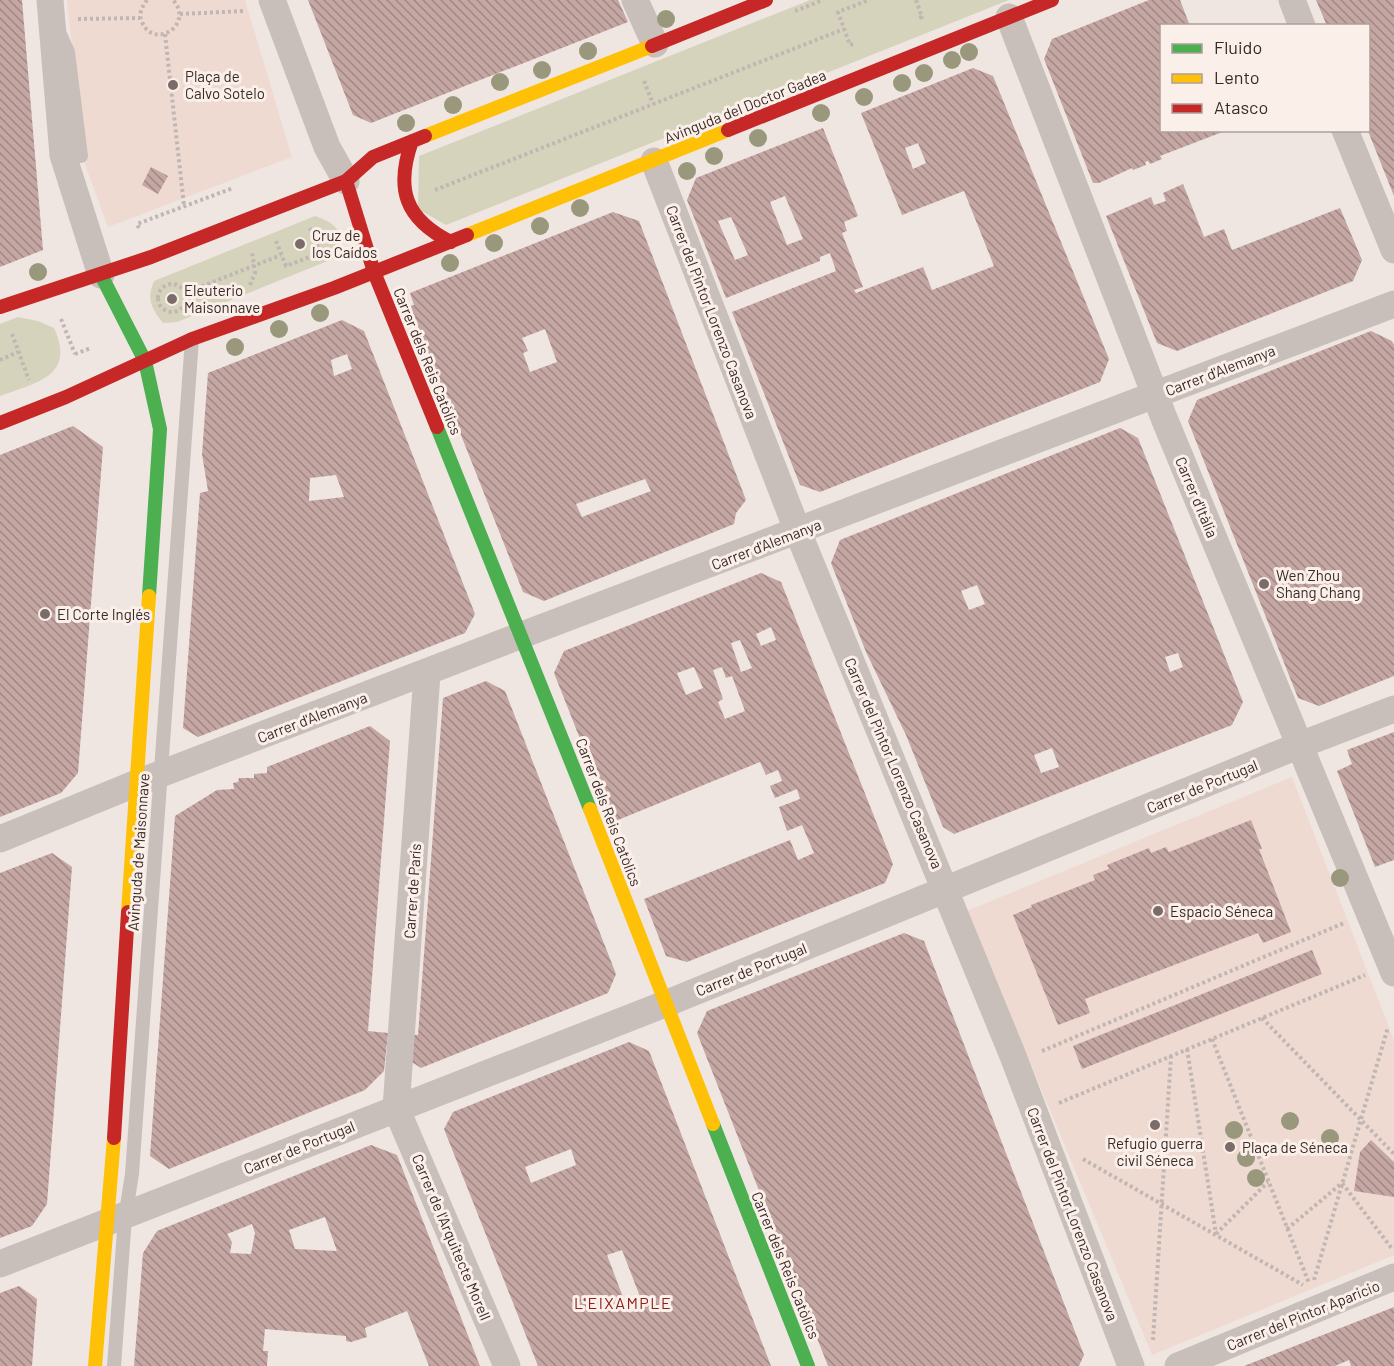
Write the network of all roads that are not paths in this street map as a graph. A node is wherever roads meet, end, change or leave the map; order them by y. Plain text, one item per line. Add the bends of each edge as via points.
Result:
1 (635, 0) edge
2 (766, 0) edge
3 (1052, 0) edge
4 (1292, 0) edge
5 (260, 5) edge
6 (51, 9) edge
7 (1009, 17) junction
8 (1301, 24) edge
9 (655, 44) junction
10 (1346, 132) edge
11 (412, 141) junction
12 (81, 156) dead end
13 (654, 161) junction
14 (346, 181) junction
15 (451, 242) junction
16 (1394, 250) edge
17 (374, 272) junction
18 (101, 275) junction
19 (1394, 304) edge
20 (0, 307) edge
21 (192, 339) junction
22 (145, 361) junction
23 (1156, 394) junction
24 (0, 423) edge
25 (798, 532) junction
26 (522, 635) junction
27 (427, 674) junction
28 (1394, 709) edge
29 (1300, 745) junction
30 (149, 779) junction
31 (0, 839) edge
32 (947, 890) junction
33 (1381, 973) edge
34 (665, 1004) junction
35 (396, 1108) junction
36 (116, 1221) junction
37 (0, 1264) edge
38 (1394, 1277) edge
39 (95, 1366) edge
40 (114, 1366) edge
41 (507, 1366) edge
42 (808, 1366) edge
43 (1131, 1366) edge
44 (1178, 1366) edge

1 - 9 street
2 - 9 street
3 - 7 street, Avinguda del Doctor Gadea
4 - 8 street
5 - 14 street
6 - 12 lane via 68,52
6 - 18 street via 63,155
7 - 13 street, Avinguda del Doctor Gadea
7 - 23 street, Carrer d'Itàlia
9 - 11 street
10 - 16 street
11 - 14 street via 373,157
11 - 15 street via 402,171 407,202 418,222
13 - 15 street, Avinguda del Doctor Gadea
13 - 25 street, Carrer del Pintor Lorenzo Casanova
14 - 17 street
14 - 18 street
15 - 17 street, Avinguda del Doctor Gadea
17 - 21 street
17 - 26 street, Carrer dels Reis Catòlics
18 - 20 street
18 - 22 street
19 - 23 street, Carrer d'Alemanya
21 - 22 street
21 - 30 lane, Avinguda de Maisonnave
22 - 24 street
22 - 30 street, Avinguda de Maisonnave via 160,429
23 - 25 street, Carrer d'Alemanya
23 - 29 street, Carrer d'Itàlia
25 - 26 street, Carrer d'Alemanya
25 - 32 street, Carrer del Pintor Lorenzo Casanova
26 - 27 street, Carrer d'Alemanya
26 - 34 street, Carrer dels Reis Catòlics
27 - 30 street, Carrer d'Alemanya
27 - 35 street, Carrer de París
28 - 29 street, Carrer de Portugal
29 - 32 street, Carrer de Portugal
29 - 33 street, Carrer d'Itàlia
30 - 31 street, Carrer d'Alemanya
30 - 36 street, Avinguda de Maisonnave
30 - 36 lane, Avinguda de Maisonnave via 132,1173
32 - 34 street, Carrer de Portugal
32 - 43 street, Carrer del Pintor Lorenzo Casanova
34 - 35 street, Carrer de Portugal
34 - 42 street, Carrer dels Reis Catòlics
35 - 36 street, Carrer de Portugal
35 - 41 street, Carrer de l'Arquitecte Morell
36 - 37 street, Carrer de Portugal
36 - 39 street, Avinguda de Maisonnave
36 - 40 lane, Avinguda de Maisonnave
38 - 44 street, Carrer del Pintor Aparicio

